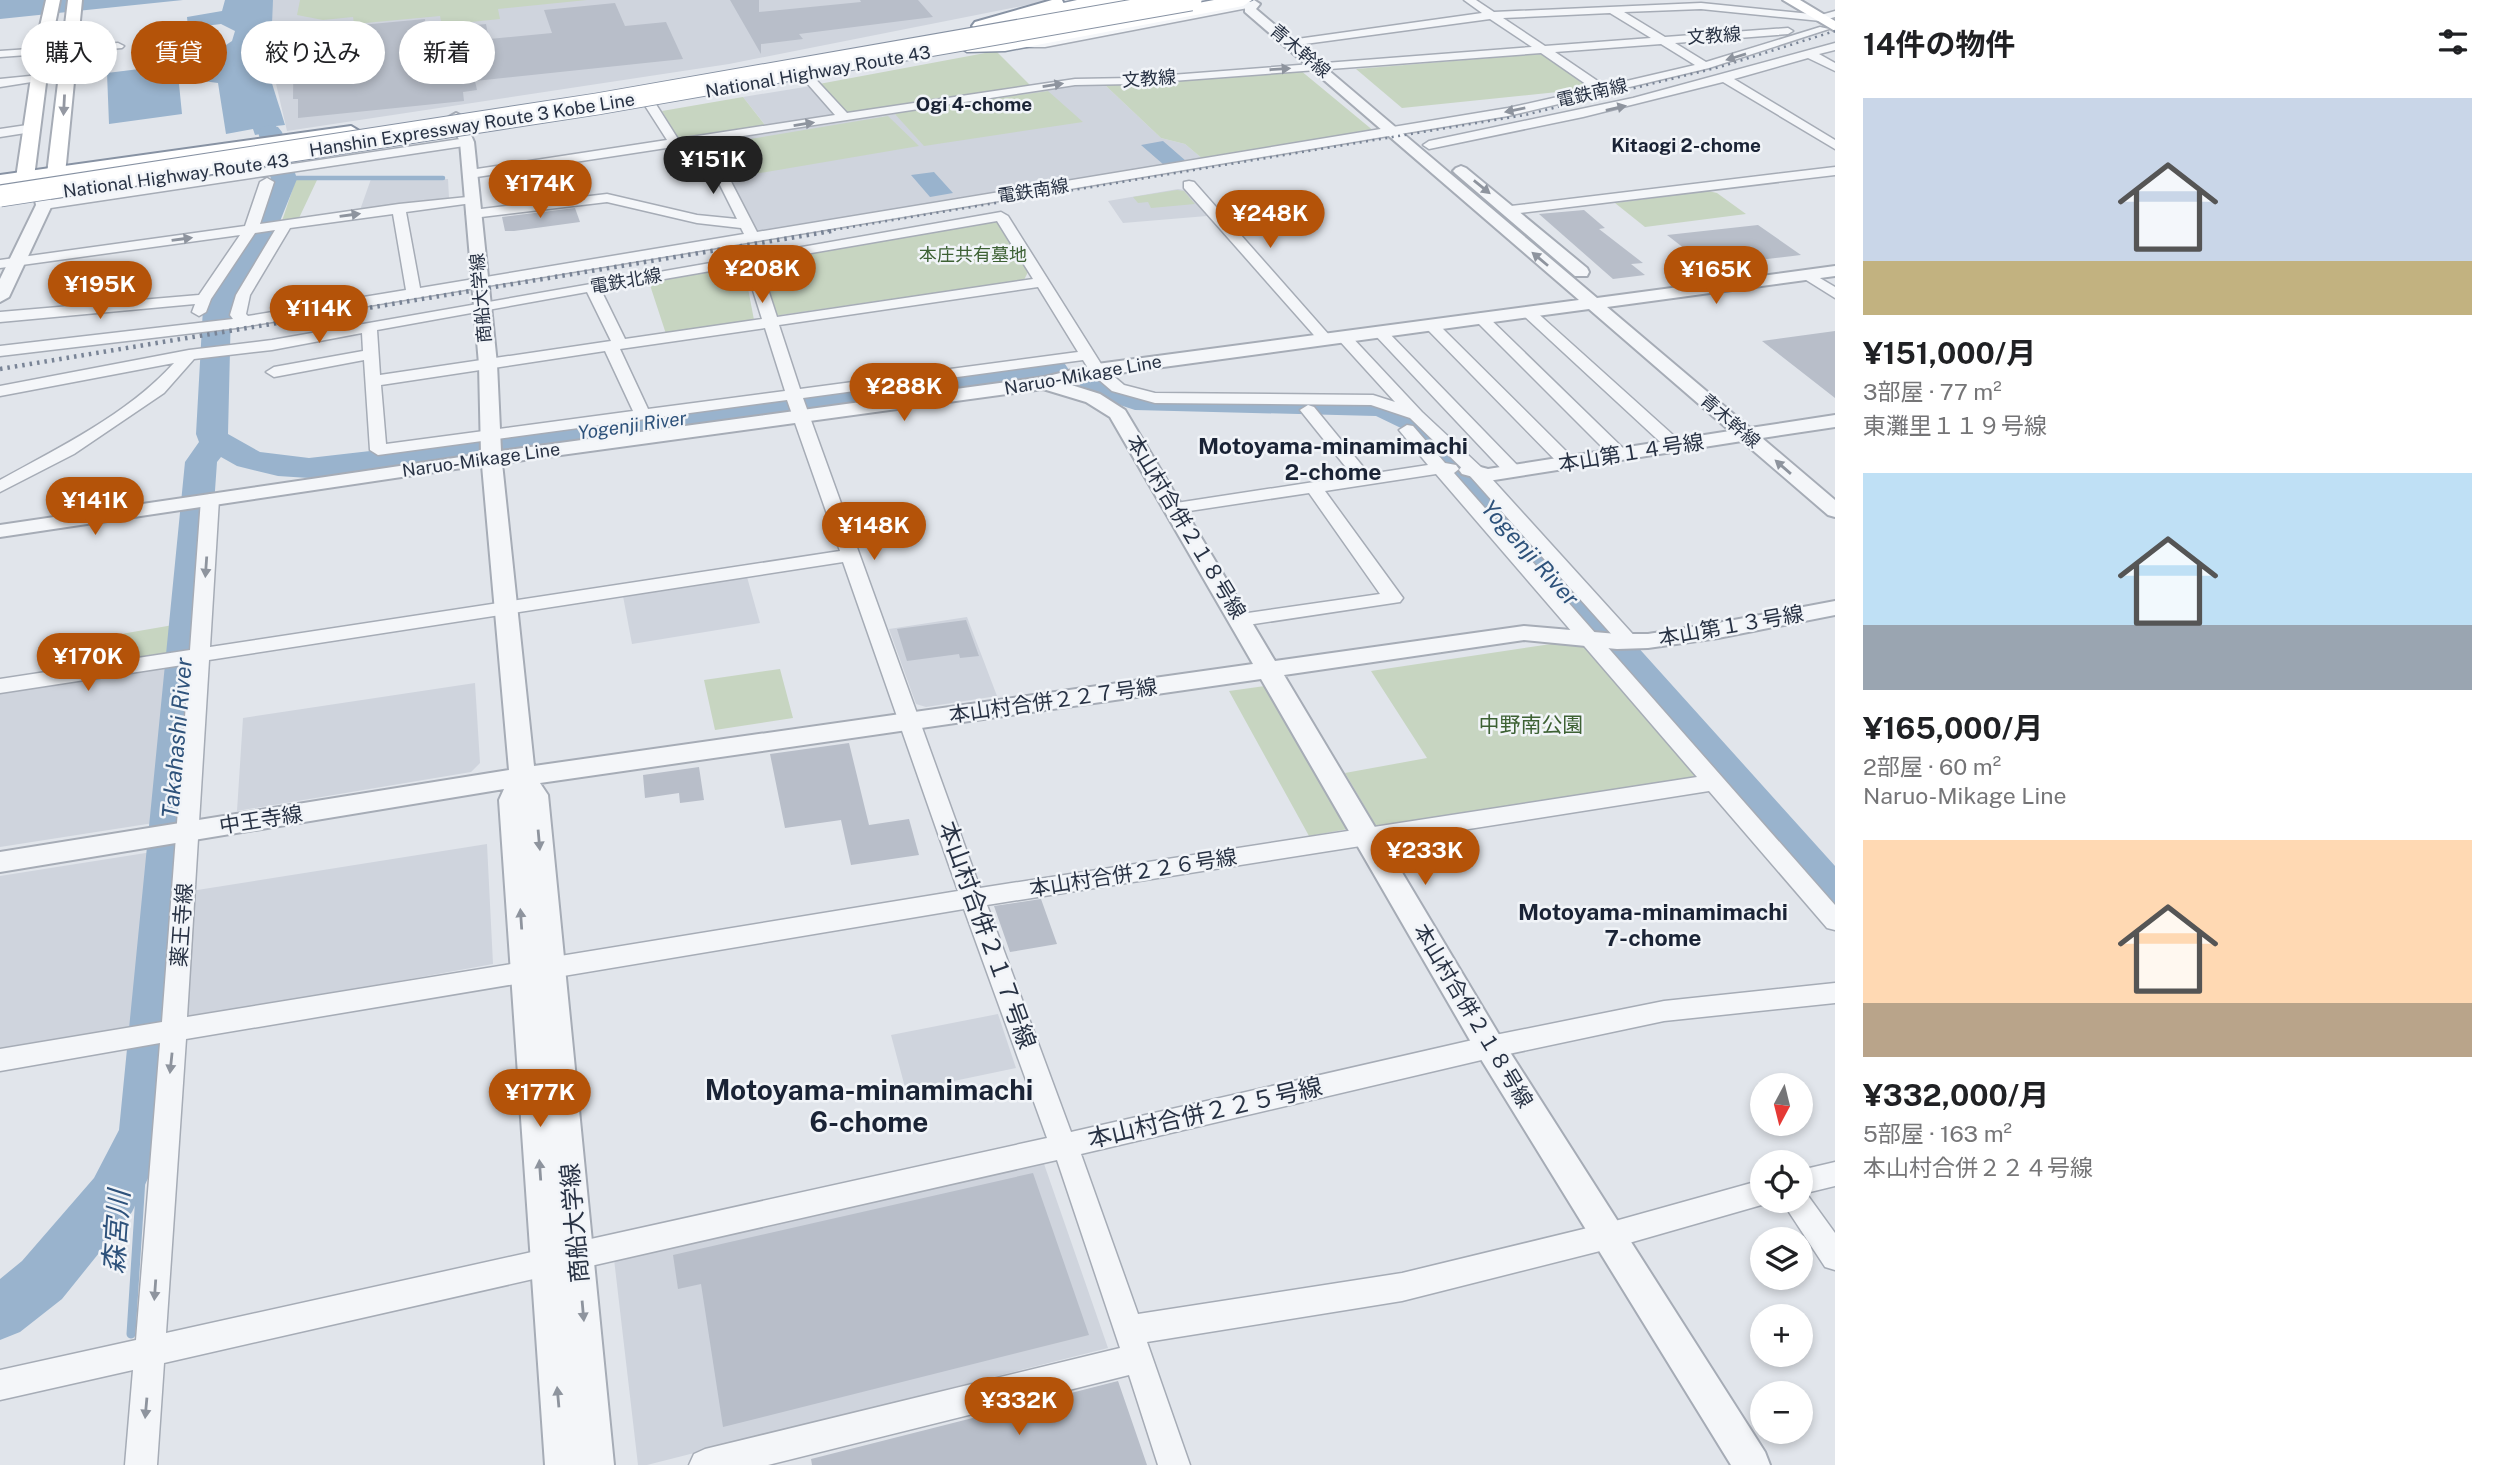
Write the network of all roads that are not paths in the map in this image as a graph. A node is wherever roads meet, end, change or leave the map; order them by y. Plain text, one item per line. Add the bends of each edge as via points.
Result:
1 (1077, 0) edge
2 (1102, 0) edge
3 (1128, 0) edge
4 (1157, 0) edge
5 (1191, 0) edge
6 (1220, 0) edge
7 (1469, 0) edge
8 (1597, 0) edge
9 (1644, 0) edge
10 (1696, 0) edge
11 (1790, 0) edge
12 (1249, 1) edge
13 (1707, 6) junction
14 (1657, 8) junction
15 (1612, 10) junction
16 (1492, 15) junction
17 (1829, 23) edge
18 (981, 26) junction
19 (1662, 40) junction
20 (1307, 41) junction
21 (1290, 43) junction
22 (1005, 45) junction
23 (967, 46) junction
24 (1835, 46) edge
25 (1544, 50) junction
26 (0, 54) edge
27 (21, 54) edge
28 (1810, 54) junction
29 (1336, 65) junction
30 (1318, 66) junction
31 (1705, 66) junction
32 (1835, 68) edge
33 (805, 74) junction
34 (21, 80) edge
35 (1727, 80) junction
36 (0, 83) edge
37 (39, 84) edge
38 (66, 84) edge
39 (1605, 91) junction
40 (648, 101) junction
41 (844, 117) junction
42 (34, 128) junction
43 (1410, 128) junction
44 (461, 130) junction
45 (1394, 131) junction
46 (0, 133) edge
47 (703, 139) junction
48 (1833, 142) edge
49 (675, 143) junction
50 (1429, 145) junction
51 (264, 165) junction
52 (1835, 171) edge
53 (56, 174) junction
54 (470, 174) junction
55 (25, 178) junction
56 (0, 181) edge
57 (1189, 185) dead end
58 (0, 188) edge
59 (0, 198) edge
60 (43, 200) junction
61 (473, 206) junction
62 (399, 208) junction
63 (1511, 210) junction
64 (284, 224) junction
65 (746, 224) junction
66 (252, 229) junction
67 (753, 237) junction
68 (751, 260) junction
69 (18, 262) junction
70 (0, 264) edge
71 (1835, 271) edge
72 (1808, 275) junction
73 (480, 282) junction
74 (1042, 282) junction
75 (592, 287) junction
76 (414, 293) junction
77 (1835, 294) edge
78 (0, 297) edge
79 (204, 299) junction
80 (1614, 300) junction
81 (1593, 303) junction
82 (482, 306) junction
83 (1528, 312) junction
84 (0, 317) edge
85 (1481, 318) junction
86 (240, 322) junction
87 (768, 322) junction
88 (1431, 325) junction
89 (200, 327) junction
90 (369, 327) junction
91 (1380, 332) junction
92 (1335, 338) junction
93 (272, 345) junction
94 (615, 345) junction
95 (0, 351) edge
96 (371, 354) junction
97 (189, 355) junction
98 (1092, 362) junction
99 (488, 365) junction
100 (373, 381) junction
101 (1044, 383) junction
102 (0, 391) edge
103 (796, 404) junction
104 (1308, 410) dead end
105 (643, 415) junction
106 (1835, 421) edge
107 (1412, 422) junction
108 (1767, 432) junction
109 (1746, 435) junction
110 (491, 447) junction
111 (1676, 447) junction
112 (1620, 455) junction
113 (1568, 463) junction
114 (1443, 468) junction
115 (1473, 471) junction
116 (1513, 471) junction
117 (1364, 479) junction
118 (0, 487) edge
119 (1312, 487) junction
120 (1835, 490) edge
121 (210, 499) junction
122 (1176, 508) junction
123 (1835, 512) edge
124 (0, 531) edge
125 (851, 555) junction
126 (506, 607) junction
127 (1835, 608) edge
128 (1241, 620) junction
129 (1591, 637) junction
130 (1627, 641) junction
131 (199, 655) junction
132 (1270, 670) junction
133 (0, 687) edge
134 (911, 721) junction
135 (522, 777) junction
136 (1716, 782) junction
137 (174, 834) junction
138 (1366, 835) junction
139 (0, 862) edge
140 (973, 900) junction
141 (1835, 921) edge
142 (537, 968) junction
143 (1835, 993) edge
144 (169, 1030) junction
145 (1490, 1046) junction
146 (0, 1060) edge
147 (1064, 1146) junction
148 (1835, 1174) edge
149 (1813, 1179) edge
150 (1750, 1196) edge
151 (1804, 1213) edge
152 (1608, 1236) junction
153 (579, 1253) junction
154 (1835, 1257) edge
155 (547, 1260) junction
156 (1134, 1344) junction
157 (150, 1352) junction
158 (0, 1385) edge
159 (141, 1465) edge
160 (563, 1465) edge
161 (596, 1465) edge
162 (705, 1465) edge
163 (1174, 1465) edge
164 (1752, 1465) edge

1 - 18 highway
2 - 18 highway
3 - 18 highway, National Highway Route 43
4 - 58 highway, Hanshin Expressway Route 3 Kobe Line via 606,97
5 - 59 highway, Hanshin Expressway Route 3 Kobe Line, bridge via 624,101
6 - 23 highway, National Highway Route 43
7 - 16 street
8 - 15 street
9 - 14 street
10 - 13 street
11 - 17 main road
12 - 20 street, 青木幹線 via 1265,6
12 - 21 street, 青木幹線 via 1249,9
12 - 22 highway
12 - 22 street via 1045,44
13 - 14 street
13 - 17 street
14 - 15 street
15 - 16 street
15 - 19 street
16 - 20 street
16 - 25 street
17 - 19 street, 文教線
17 -> 31 street, 電鉄南線
18 - 44 highway, National Highway Route 43
19 - 25 street, 文教線
19 - 31 street
20 - 21 street
20 - 29 street, 青木幹線
21 - 30 street, 青木幹線
22 - 23 highway
23 - 33 highway, National Highway Route 43
24 - 28 street
25 - 29 street, 文教線
25 - 39 street
26 - 27 street
28 - 32 street
28 - 35 street
29 - 30 street, 文教線
29 - 43 street, 青木幹線
41 -> 30 street, 文教線 via 1074,82
30 - 45 street, 青木幹線
31 - 39 street, 電鉄南線
33 - 40 highway, National Highway Route 43
33 - 41 street
34 - 36 street
35 - 48 street
50 -> 35 street via 1602,111
37 - 42 main road
38 -> 53 main road
39 -> 43 street, 電鉄南線
40 - 44 highway, National Highway Route 43
40 - 49 street
47 -> 41 street, 文教線
42 - 46 street
42 - 55 main road
43 - 45 street, 電鉄南線
43 - 50 street, 青木幹線
44 - 51 highway, National Highway Route 43 via 293,156
44 - 54 street, 商船大学線
45 - 67 street, 電鉄南線
81 -> 45 street, 青木幹線
47 - 49 street, 文教線
47 - 65 street
49 - 54 street, 文教線
50 -> 63 street, 青木幹線
51 - 53 highway, National Highway Route 43
51 - 60 highway, National Highway Route 43
51 - 66 street
52 - 63 street
53 - 55 highway, National Highway Route 43
53 - 60 main road
54 - 61 street, 商船大学線
55 - 56 highway, National Highway Route 43
55 - 60 main road
57 - 92 street
59 - 60 highway, National Highway Route 43
60 - 69 street
61 - 62 street
61 - 65 street via 607,198 697,219
61 - 73 street, 商船大学線
64 -> 62 street
62 - 76 street
63 - 80 street, 青木幹線
64 - 66 street
64 - 86 street via 243,295
65 - 67 street
69 -> 66 street
66 - 79 street
67 - 73 street, 電鉄南線
68 - 74 street, 電鉄北線 via 1001,215
68 - 75 street, 電鉄北線
68 - 87 street, 本山村合併２１７号線
69 - 70 street
69 - 78 street
71 - 72 street, Naruo-Mikage Line
72 - 77 street
72 - 80 street, Naruo-Mikage Line
73 - 76 street, 電鉄南線
73 - 82 street, 商船大学線
74 - 87 street
74 - 98 street
75 - 82 street, 電鉄北線
75 - 94 street
76 - 86 street, 電鉄南線
79 - 84 street
79 - 89 street
80 - 81 street, Naruo-Mikage Line
80 - 108 street, 青木幹線
81 - 83 street, Naruo-Mikage Line
81 - 109 street, 青木幹線
82 - 90 street, 電鉄北線
82 - 99 street, 商船大学線
83 - 85 street, Naruo-Mikage Line
83 - 111 street
85 - 88 street, Naruo-Mikage Line
85 - 112 street
86 - 89 street, 電鉄南線
87 - 94 street
87 - 103 street, 本山村合併２１７号線
88 - 91 street, Naruo-Mikage Line
88 - 113 street
89 - 95 street
90 - 93 street, 電鉄北線
90 - 96 street
91 - 92 street, Naruo-Mikage Line
91 - 116 street
92 - 98 street, Naruo-Mikage Line
92 - 107 street
93 - 96 street via 275,379
93 - 97 street, 電鉄北線
94 - 99 street
94 - 105 street
96 - 100 street
97 - 102 street via 86,375 63,392 5,401
97 - 118 street via 158,390 68,450
98 - 101 street, Naruo-Mikage Line
98 - 103 street
98 - 107 street via 1118,388 1154,398 1373,400
99 - 100 street
99 - 110 street, 商船大学線
100 - 110 street via 379,450
101 - 103 street, Naruo-Mikage Line
101 - 122 street, 本山村合併２１８号線 via 1087,396 1118,414
103 - 105 street
103 - 110 street, Naruo-Mikage Line
103 - 125 street, 本山村合併２１７号線
104 - 117 street
105 - 110 street
106 - 108 street, 本山第１４号線
107 - 114 street
107 - 115 street
108 - 109 street, 本山第１４号線
108 - 120 street, 青木幹線
109 - 111 street, 本山第１４号線
123 -> 109 street, 青木幹線
110 - 121 street, Naruo-Mikage Line
110 - 126 street, 商船大学線
111 - 112 street, 本山第１４号線
112 - 113 street, 本山第１４号線
113 - 116 street, 本山第１４号線
114 - 115 street
114 - 117 street
114 - 129 street
115 - 116 street, 本山第１４号線 via 1488,475
115 - 130 street
117 - 119 street
119 - 122 street
119 - 128 street via 1393,598
121 - 124 street, Naruo-Mikage Line
121 -> 131 street, 薬王寺線
122 - 128 street, 本山村合併２１８号線
125 - 126 street
125 - 134 street, 本山村合併２１７号線
126 - 131 street
126 - 135 street, 商船大学線
127 - 130 street, 本山第１３号線
128 - 132 street, 本山村合併２１８号線
129 - 130 street, 本山第１３号線
129 - 132 street, 本山村合併２２７号線 via 1524,633
129 - 136 street
131 - 133 street
131 - 137 street, 薬王寺線
132 - 134 street, 本山村合併２２７号線
132 - 138 street, 本山村合併２１８号線
134 - 135 street, 本山村合併２２７号線
134 - 140 street, 本山村合併２１７号線
135 - 137 street, 中王寺線
135 - 142 street, 商船大学線 via 512,800
136 - 138 street, 本山村合併２２６号線
136 - 141 street
137 - 139 street, 中王寺線
137 - 144 street, 薬王寺線
138 - 140 street, 本山村合併２２６号線
138 - 145 street, 本山村合併２１８号線
140 - 142 street, 本山村合併２２６号線
140 - 147 street, 本山村合併２１７号線
142 - 144 street, 本山村合併２２６号線
142 - 153 street, 商船大学線
155 -> 142 street, 商船大学線
143 - 145 street, 本山村合併２２５号線 via 1664,1011
144 - 146 street, 本山村合併２２６号線
144 -> 157 street, 薬王寺線
145 - 147 street, 本山村合併２２５号線
145 - 152 street, 本山村合併２１８号線
147 - 153 street, 本山村合併２２５号線
147 - 156 street, 本山村合併２１７号線
148 - 149 street
150 - 152 street
151 - 154 street
152 - 156 street via 1402,1287
152 - 164 street, 本山村合併２１８号線
153 - 155 street, 本山村合併２２５号線
153 -> 161 street, 商船大学線
155 - 157 street, 本山村合併２２５号線
160 -> 155 street, 商船大学線
156 - 162 street
156 - 163 street, 本山村合併２１７号線
157 - 158 street, 本山村合併２２５号線
157 -> 159 street, 薬王寺線

